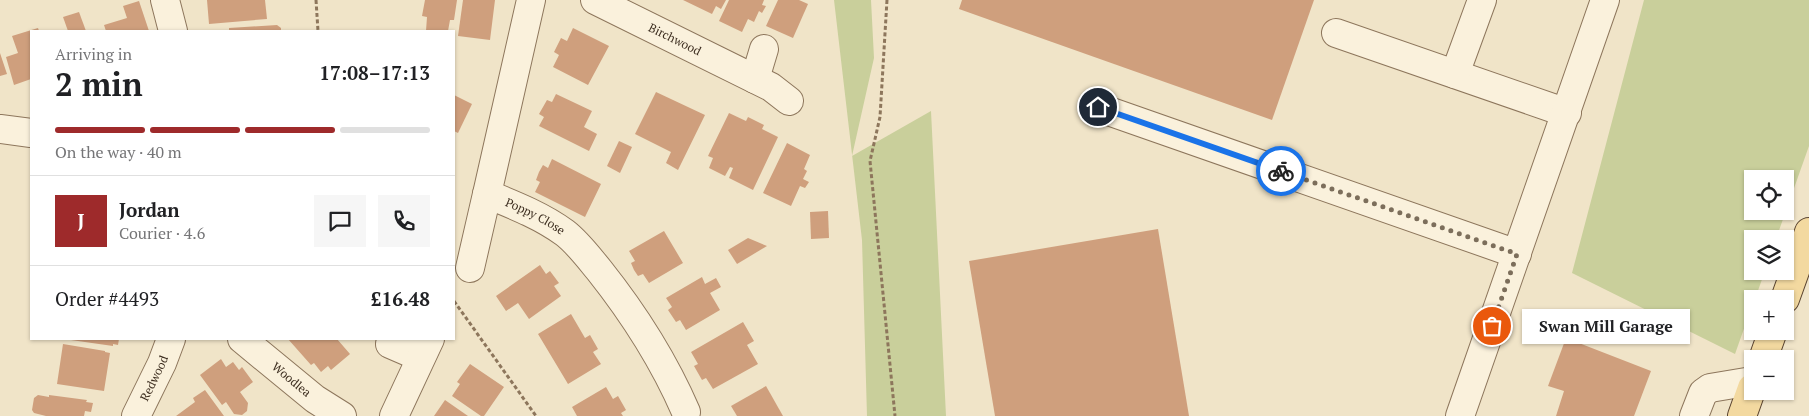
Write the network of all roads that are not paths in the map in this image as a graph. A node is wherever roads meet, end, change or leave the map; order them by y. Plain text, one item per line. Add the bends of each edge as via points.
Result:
1 (165, 0) edge
2 (531, 0) edge
3 (595, 0) edge
4 (1482, 0) edge
5 (1605, 0) edge
6 (173, 30) edge
7 (1336, 33) dead end
8 (764, 49) dead end
9 (1455, 74) junction
10 (755, 79) junction
11 (790, 101) dead end
12 (1098, 107) dead end
13 (1567, 113) junction
14 (0, 129) edge
15 (30, 133) edge
16 (487, 194) junction
17 (1809, 232) edge
18 (1517, 254) junction
19 (470, 268) dead end
20 (1788, 290) edge
21 (171, 340) edge
22 (243, 340) edge
23 (390, 344) dead end
24 (425, 348) edge
25 (1744, 382) edge
26 (1748, 400) edge
27 (686, 412) dead end
28 (136, 416) edge
29 (342, 416) edge
30 (394, 416) edge
31 (1460, 416) edge
32 (1694, 416) edge
33 (1742, 416) edge

1 - 6 street
2 - 16 street
3 - 10 street, Birchwood
4 - 9 street
5 - 13 street
7 - 9 street
8 - 10 street
9 - 13 street
10 - 11 street, Birchwood
12 - 18 street
13 - 18 street
14 - 15 street
16 - 19 street
16 - 27 street, Poppy Close via 567,234 588,257 643,328
17 - 20 main road
18 - 31 street
21 - 28 street, Redwood
22 - 29 street, Woodlea
23 - 24 street
24 - 30 street
25 - 32 street via 1710,388 1703,393
26 - 33 main road

